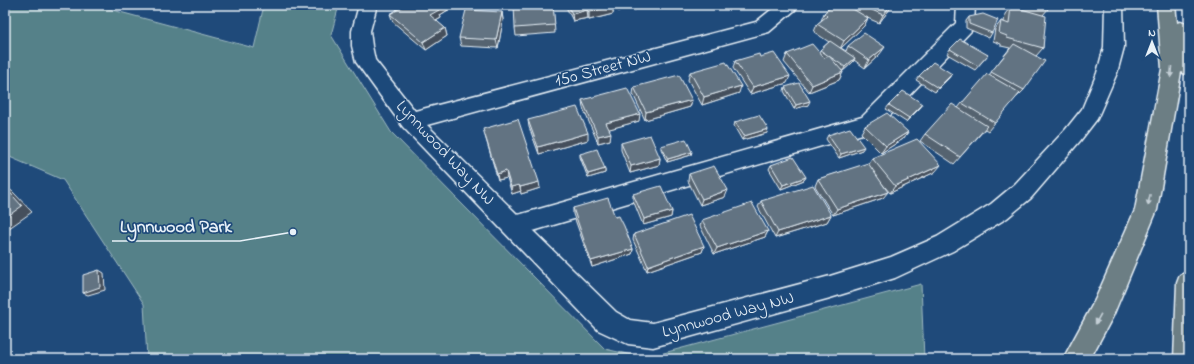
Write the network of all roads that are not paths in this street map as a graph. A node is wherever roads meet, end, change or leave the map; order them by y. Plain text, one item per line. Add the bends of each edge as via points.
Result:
1 (368, 5) edge
2 (789, 5) edge
3 (966, 5) edge
4 (1114, 5) edge
5 (1166, 5) edge
6 (1173, 5) edge
7 (1189, 68) edge
8 (410, 121) junction
9 (514, 226) junction
10 (1189, 283) edge
11 (1076, 359) edge
12 (1187, 359) edge

1 - 8 street, Lynnwood Way NW via 361,31 366,62
2 - 8 street, 150 Street NW via 762,27
3 - 9 street via 965,25 869,124
4 - 9 street, Lynnwood Way NW via 1114,47 1107,73 1090,113 1073,135 1023,191 999,210 946,244 895,267 653,335 634,333 606,321
5 -> 11 highway via 1172,69 1146,210 1104,308
6 - 7 highway
8 - 9 street, Lynnwood Way NW
10 - 12 highway

